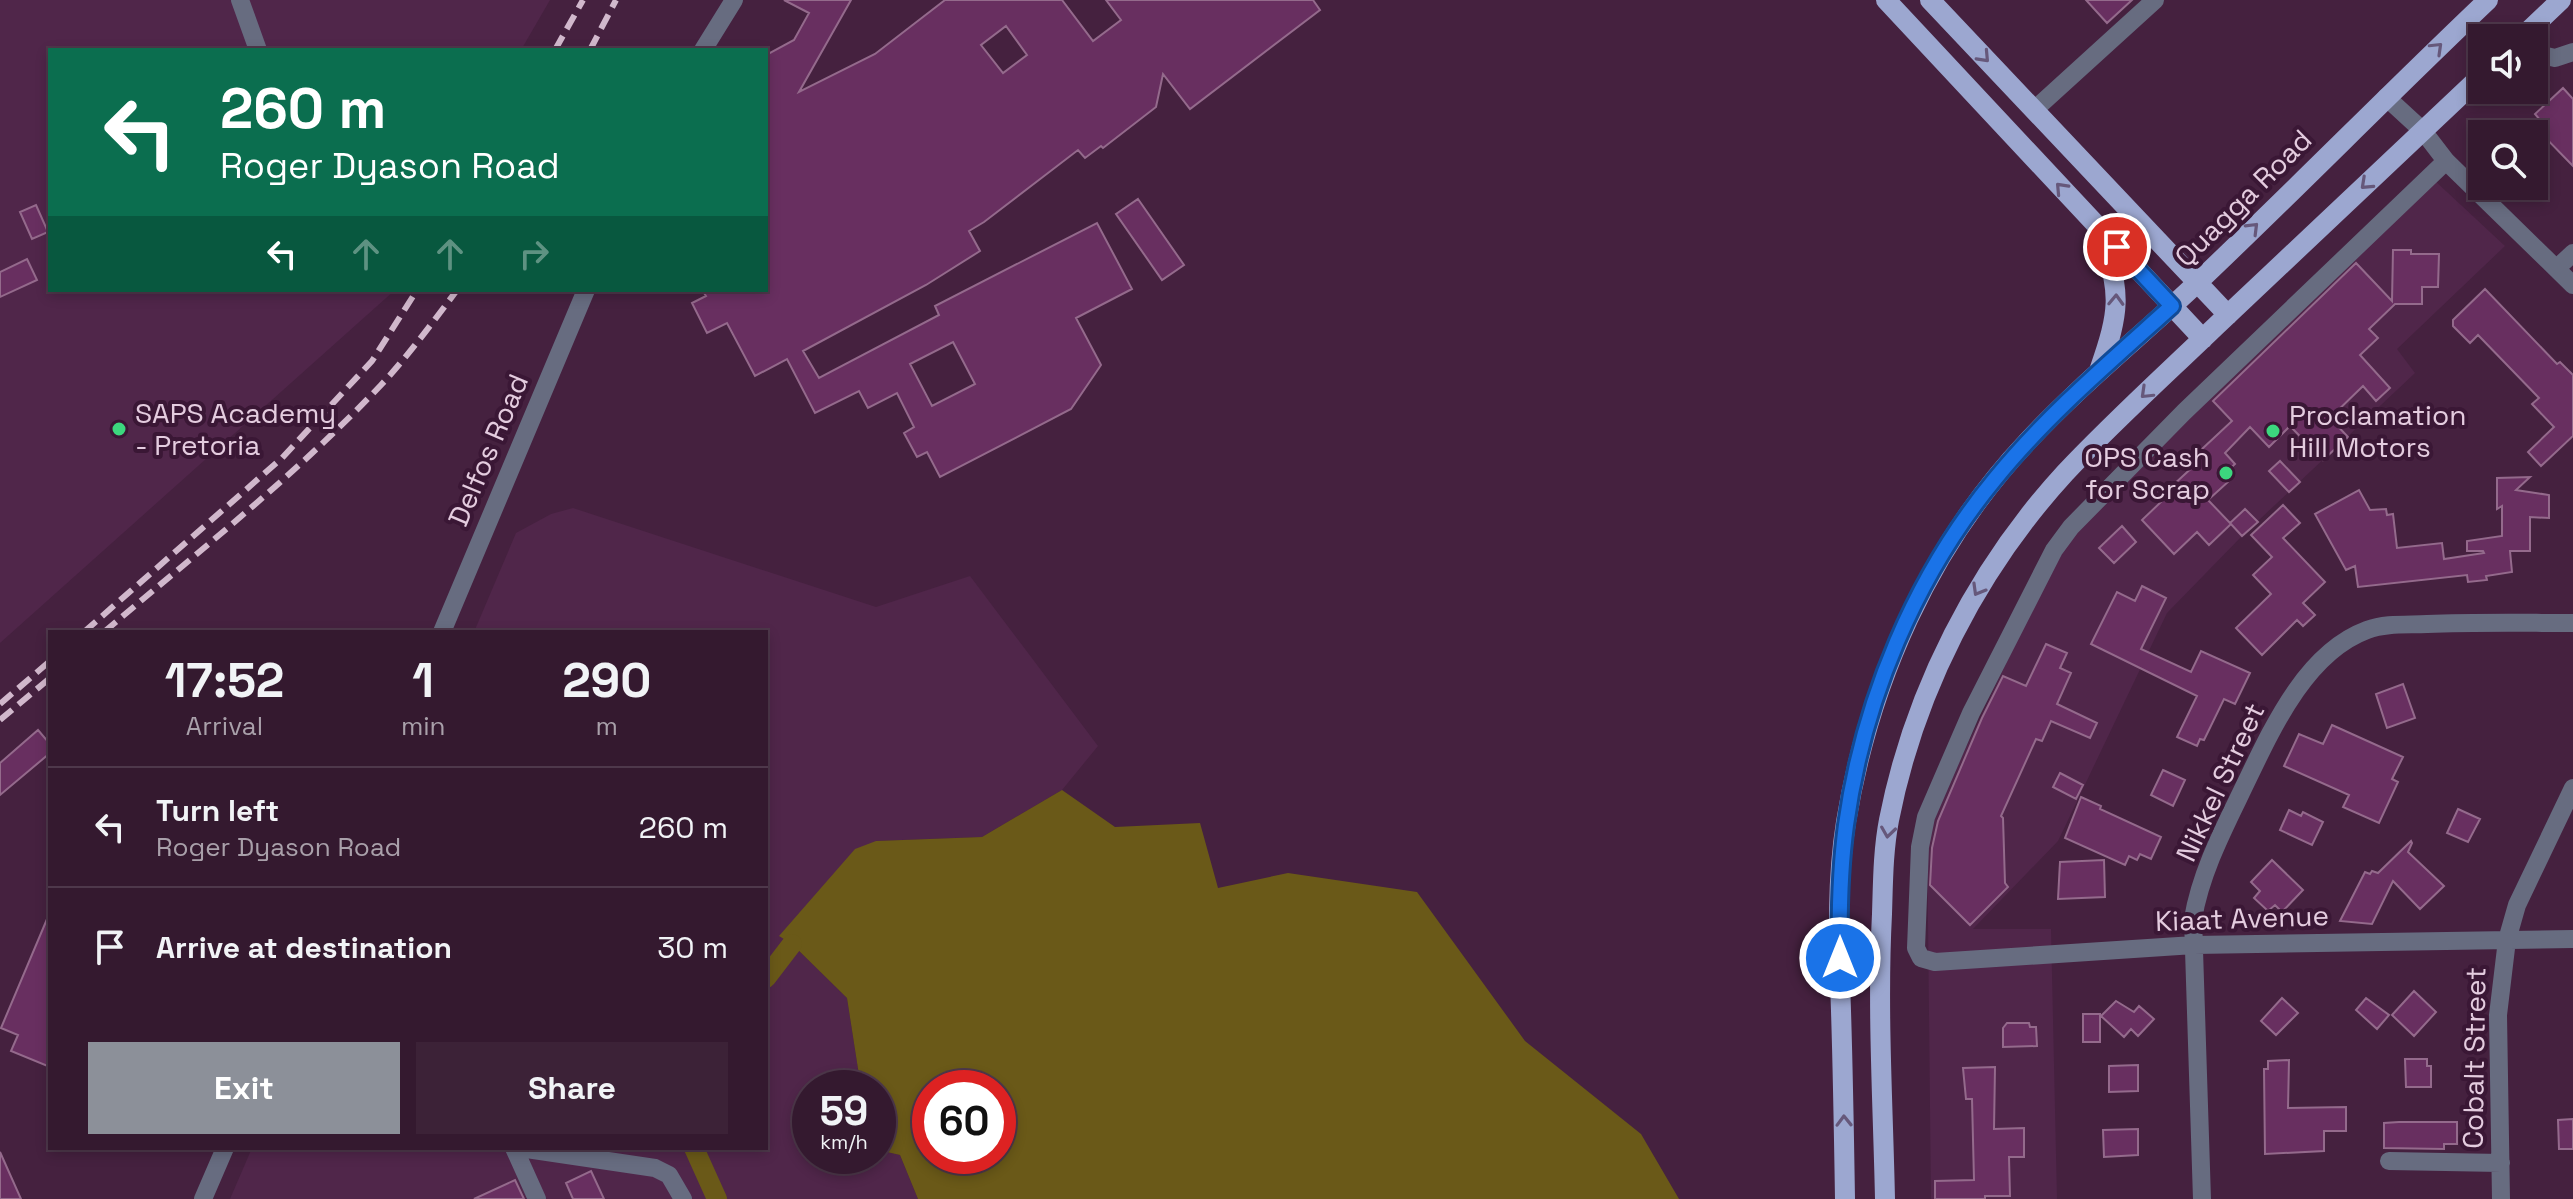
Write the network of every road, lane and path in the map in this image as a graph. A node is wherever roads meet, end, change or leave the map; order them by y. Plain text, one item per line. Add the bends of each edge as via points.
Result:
1 (240, 0) edge
2 (734, 0) edge
3 (1886, 0) edge
4 (1930, 0) edge
5 (2155, 0) edge
6 (2488, 0) edge
7 (2561, 0) edge
8 (2536, 24) edge
9 (256, 48) edge
10 (704, 48) edge
11 (2567, 54) edge
12 (2573, 73) edge
13 (2468, 88) edge
14 (2386, 97) junction
15 (2034, 110) junction
16 (2423, 131) junction
17 (2446, 161) junction
18 (2099, 228) junction
19 (2573, 253) edge
20 (2557, 268) junction
21 (2197, 283) junction
22 (2573, 285) edge
23 (585, 292) edge
24 (2172, 306) junction
25 (2228, 315) junction
26 (2203, 339) junction
27 (2098, 372) junction
28 (2573, 623) edge
29 (443, 630) edge
30 (2573, 788) edge
31 (2573, 939) edge
32 (2507, 940) junction
33 (2194, 945) junction
34 (224, 1150) edge
35 (518, 1150) edge
36 (531, 1150) edge
37 (2389, 1161) dead end
38 (2501, 1163) junction
39 (203, 1199) edge
40 (537, 1199) edge
41 (683, 1199) edge
42 (1845, 1199) edge
43 (1885, 1199) edge
44 (2202, 1199) edge
45 (2501, 1199) edge

1 - 9 street
2 - 10 street
18 -> 3 main road
4 -> 15 main road
5 - 15 street
14 -> 6 main road, Quagga Road
7 - 8 main road
11 - 12 street
13 - 16 main road
14 - 16 street
21 -> 14 main road, Quagga Road
15 - 21 main road
16 - 17 street
16 -> 25 main road
17 - 20 street
17 - 33 street, Kiaat Avenue via 2184,412 2054,550 1971,713 1926,817 1917,886 1917,953 1925,960
18 - 24 main road
27 -> 18 main road via 2117,294
19 - 20 street
20 - 22 street
21 - 24 main road, Quagga Road
21 - 25 main road
23 - 29 street, Delfos Road
24 - 26 main road
24 - 27 main road, Quagga Road
25 - 26 main road
26 -> 43 main road via 2065,474 2024,523 1981,585 1928,688 1889,820 1884,863 1879,962
42 -> 27 main road, Quagga Road via 1839,906 1846,825 1873,705 1907,620 1957,532 2028,441
28 - 33 street, Nikkel Street via 2392,625 2363,631 2326,656 2277,720 2213,852 2195,908
30 - 32 street, Cobalt Street via 2517,905
31 - 32 street, Kiaat Avenue
32 - 33 street, Kiaat Avenue
32 - 38 street, Cobalt Street via 2498,1015
33 - 44 street, Nikkel Street
34 - 39 street
35 - 40 street
36 - 41 street via 655,1168 669,1175
37 - 38 street
38 - 45 street, Cobalt Street

